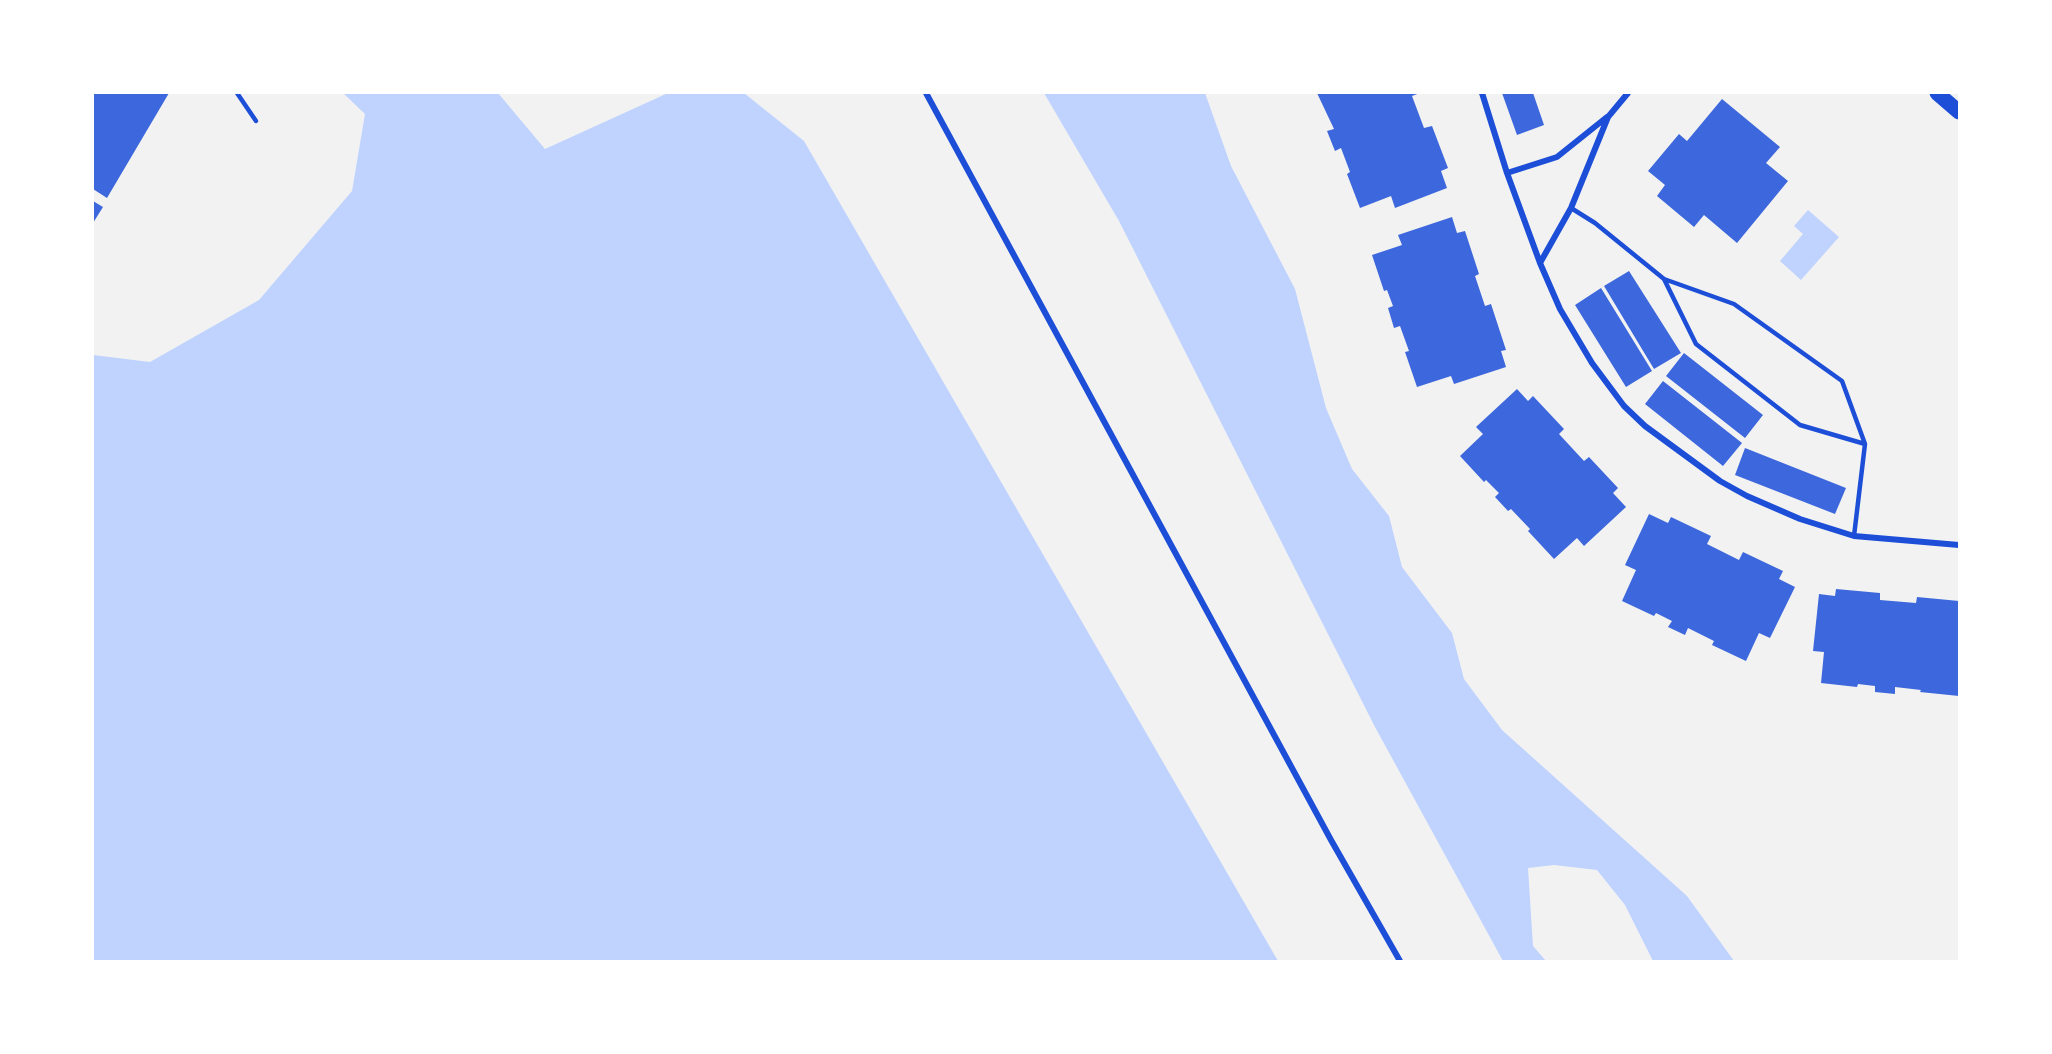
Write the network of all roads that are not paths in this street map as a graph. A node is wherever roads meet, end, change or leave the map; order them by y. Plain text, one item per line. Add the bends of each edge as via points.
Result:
1 (237, 93) edge
2 (926, 93) edge
3 (1482, 93) edge
4 (1628, 93) edge
5 (1937, 93) edge
6 (1959, 112) edge
7 (1608, 117) junction
8 (256, 121) dead end
9 (1507, 173) junction
10 (1571, 208) junction
11 (1540, 263) junction
12 (1664, 279) junction
13 (1865, 444) junction
14 (1854, 536) junction
15 (1959, 545) edge
16 (1400, 961) edge

1 - 8 lane
2 - 16 street
3 - 9 street
4 - 7 street
5 - 6 main road
7 - 9 street via 1557,157
7 - 10 street
9 - 11 street
10 - 11 street
10 - 12 lane
11 - 14 street via 1574,335 1624,406 1645,426 1704,471 1747,496
12 - 13 lane via 1696,344 1800,425
12 - 13 lane via 1734,304 1842,381
13 - 14 lane
14 - 15 street

